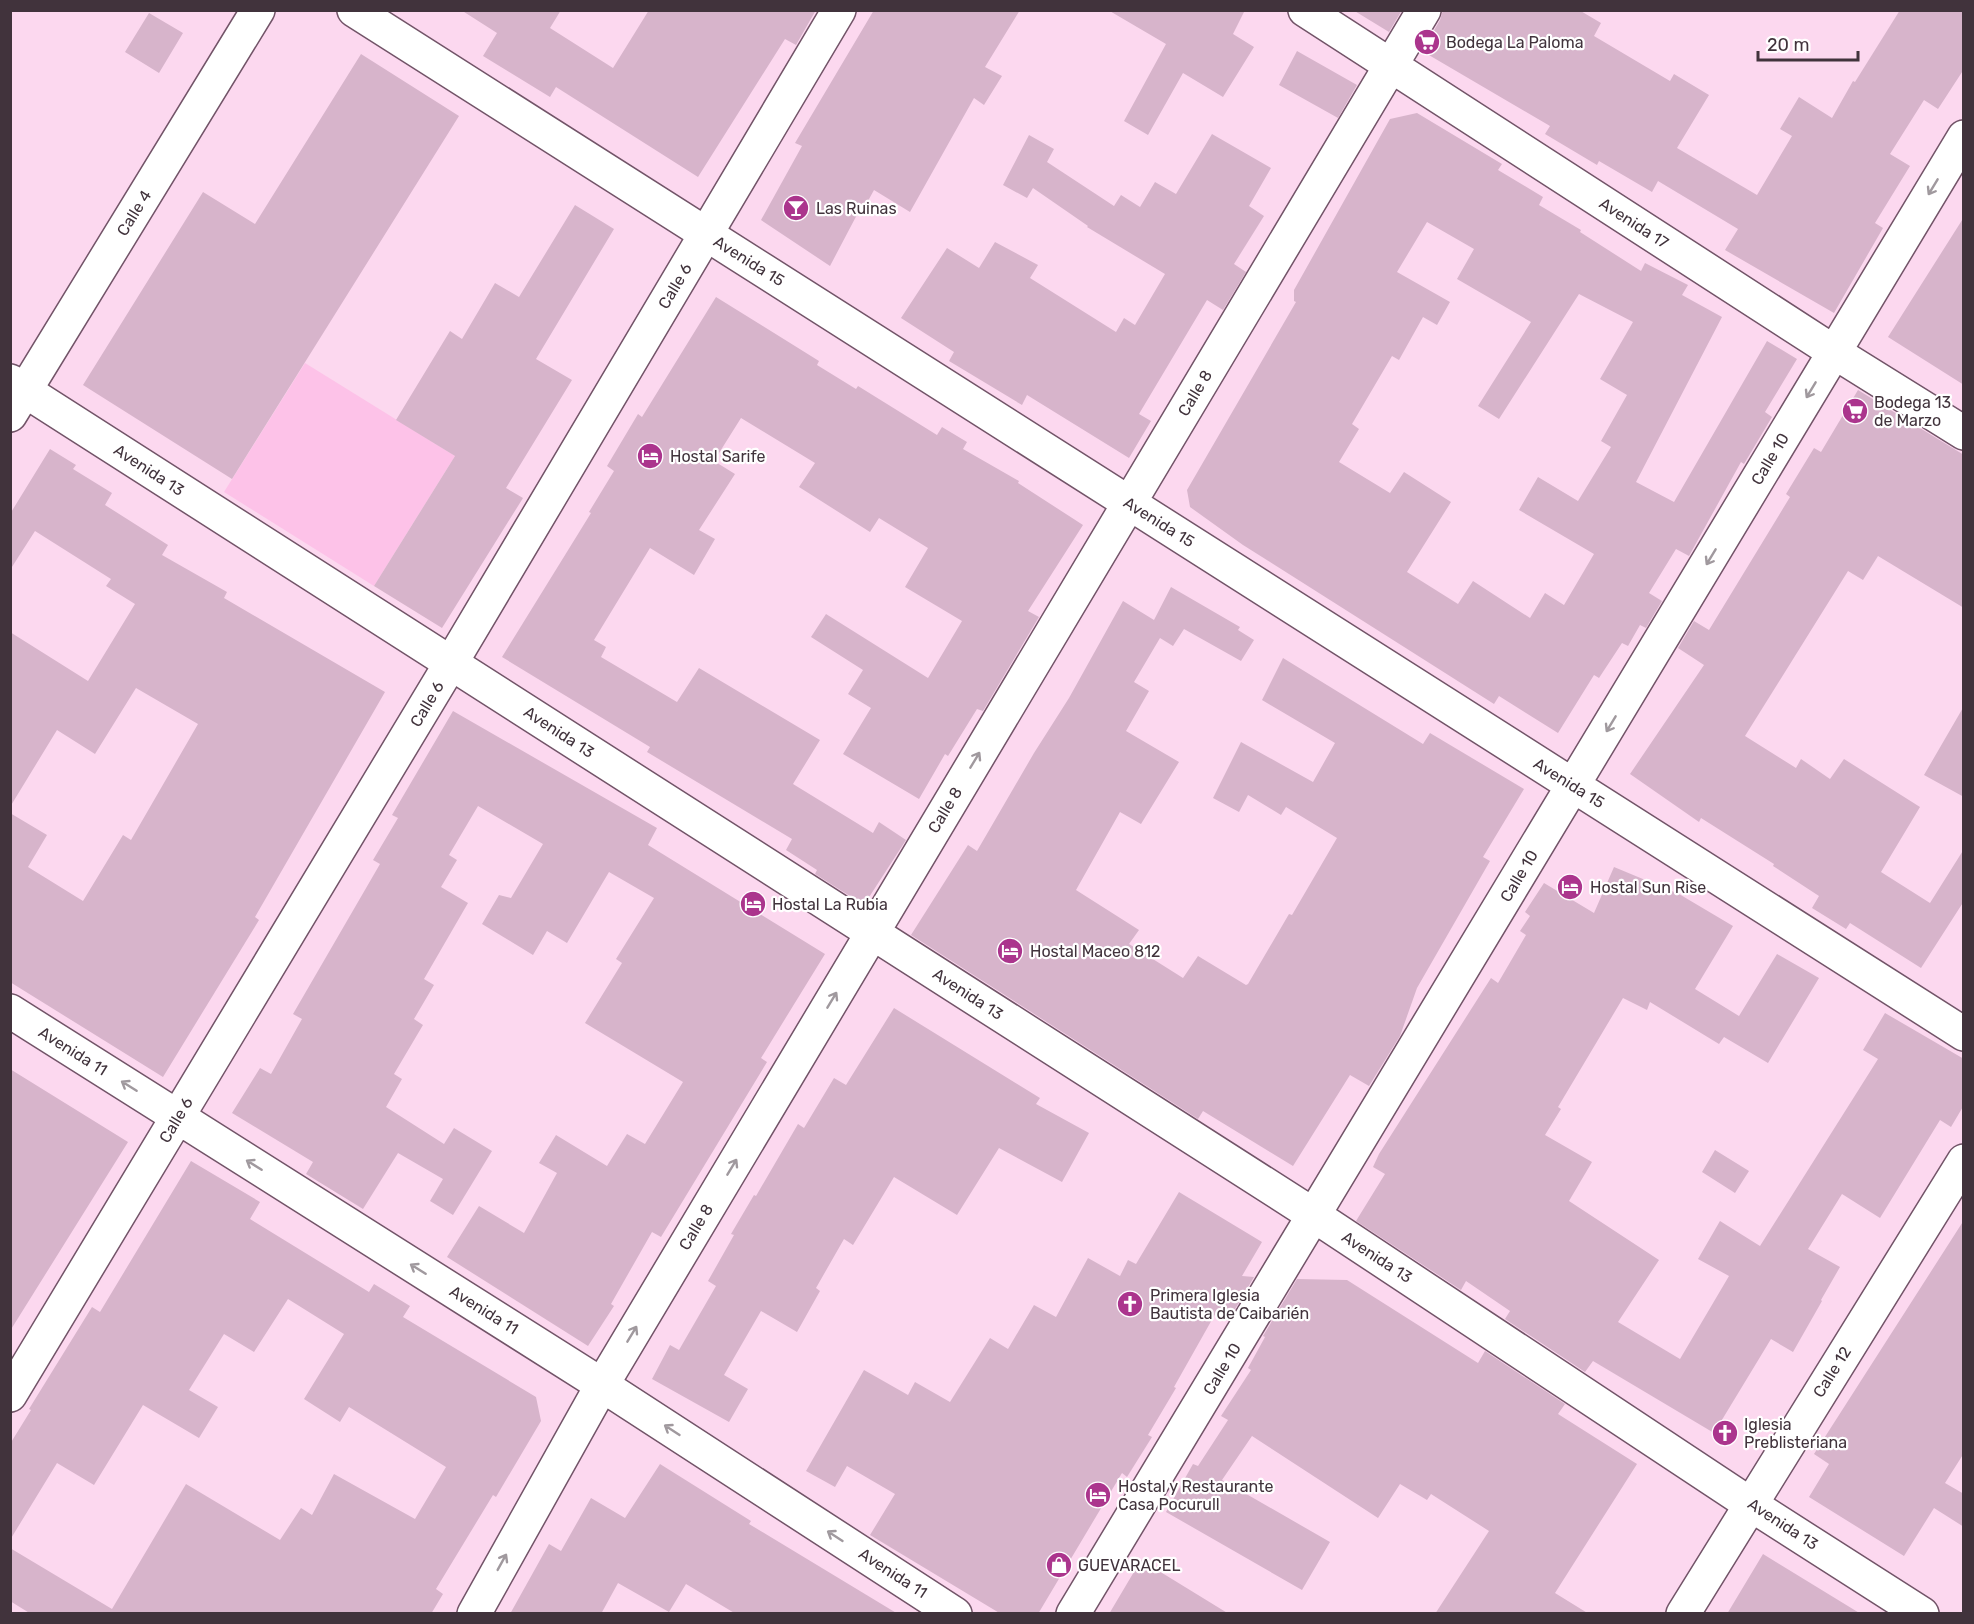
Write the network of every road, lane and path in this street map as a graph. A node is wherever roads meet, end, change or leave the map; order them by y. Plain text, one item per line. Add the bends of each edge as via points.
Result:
1 (258, 10) edge
2 (354, 10) edge
3 (839, 10) edge
4 (1305, 10) edge
5 (1424, 10) edge
6 (1391, 66) junction
7 (1964, 137) edge
8 (706, 234) junction
9 (1834, 352) junction
10 (15, 396) edge
11 (1964, 433) edge
12 (1129, 503) junction
13 (451, 663) junction
14 (1574, 786) junction
15 (872, 932) junction
16 (10, 1011) edge
17 (1964, 1034) edge
18 (178, 1117) junction
19 (1964, 1161) edge
20 (1315, 1216) junction
21 (602, 1385) junction
22 (10, 1395) edge
23 (1750, 1504) junction
24 (474, 1614) edge
25 (955, 1614) edge
26 (1074, 1614) edge
27 (1683, 1614) edge
28 (1922, 1614) edge

1 - 10 street, Calle 4
2 - 8 street, Avenida 15
3 - 8 street, Calle 6
4 - 6 street, Avenida 17
5 - 6 street, Calle 8
6 - 9 street, Avenida 17
6 - 12 street, Calle 8
7 -> 9 street, Calle 10
8 - 12 street, Avenida 15
8 - 13 street, Calle 6
9 - 11 street, Avenida 17
9 -> 14 street, Calle 10
10 - 13 street, Avenida 13
12 - 14 street, Avenida 15
15 -> 12 street, Calle 8
13 - 15 street, Avenida 13
13 - 18 street, Calle 6
14 - 17 street, Avenida 15
14 - 20 street, Calle 10
15 - 20 street, Avenida 13
21 -> 15 street, Calle 8
18 -> 16 street, Avenida 11
21 -> 18 street, Avenida 11
18 - 22 street, Calle 6
19 - 23 street, Calle 12
20 - 23 street, Avenida 13
20 - 26 street, Calle 10
24 -> 21 street, Calle 8
25 -> 21 street, Avenida 11
23 - 27 street, Calle 12
23 - 28 street, Avenida 13

